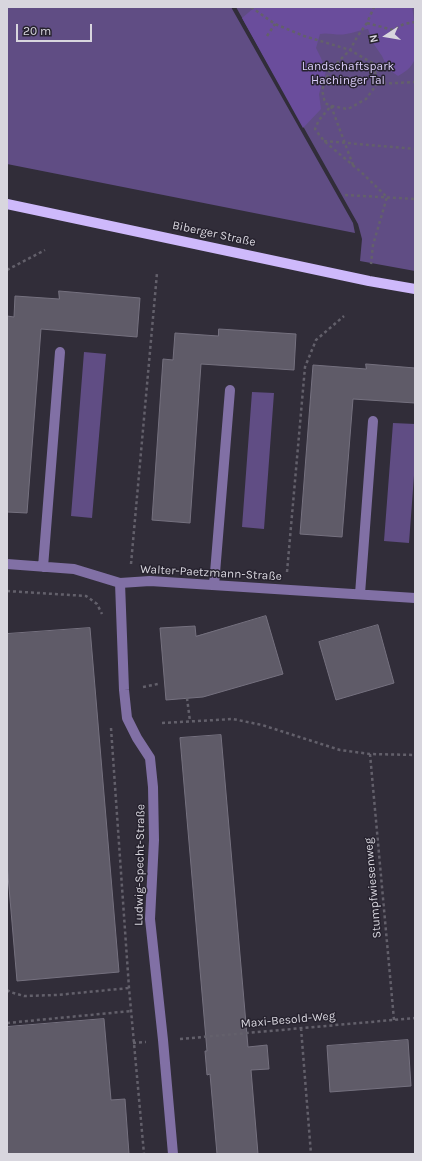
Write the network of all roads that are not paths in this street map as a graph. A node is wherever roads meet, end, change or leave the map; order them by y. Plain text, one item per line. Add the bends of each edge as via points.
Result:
1 (7, 204) edge
2 (415, 289) edge
3 (60, 352) dead end
4 (230, 390) dead end
5 (373, 421) dead end
6 (7, 564) edge
7 (43, 567) junction
8 (125, 582) junction
9 (214, 585) junction
10 (360, 594) junction
11 (415, 598) edge
12 (173, 1154) edge

1 - 2 main road, Biberger Straße
3 - 7 street
4 - 9 street
5 - 10 street
6 - 7 street, Walter-Paetzmann-Straße
7 - 8 street, Walter-Paetzmann-Straße via 74,569
8 - 9 street, Walter-Paetzmann-Straße
8 - 12 street, Ludwig-Specht-Straße via 124,690 127,718 150,758 153,787 154,840 150,919
9 - 10 street, Walter-Paetzmann-Straße
10 - 11 street, Walter-Paetzmann-Straße

